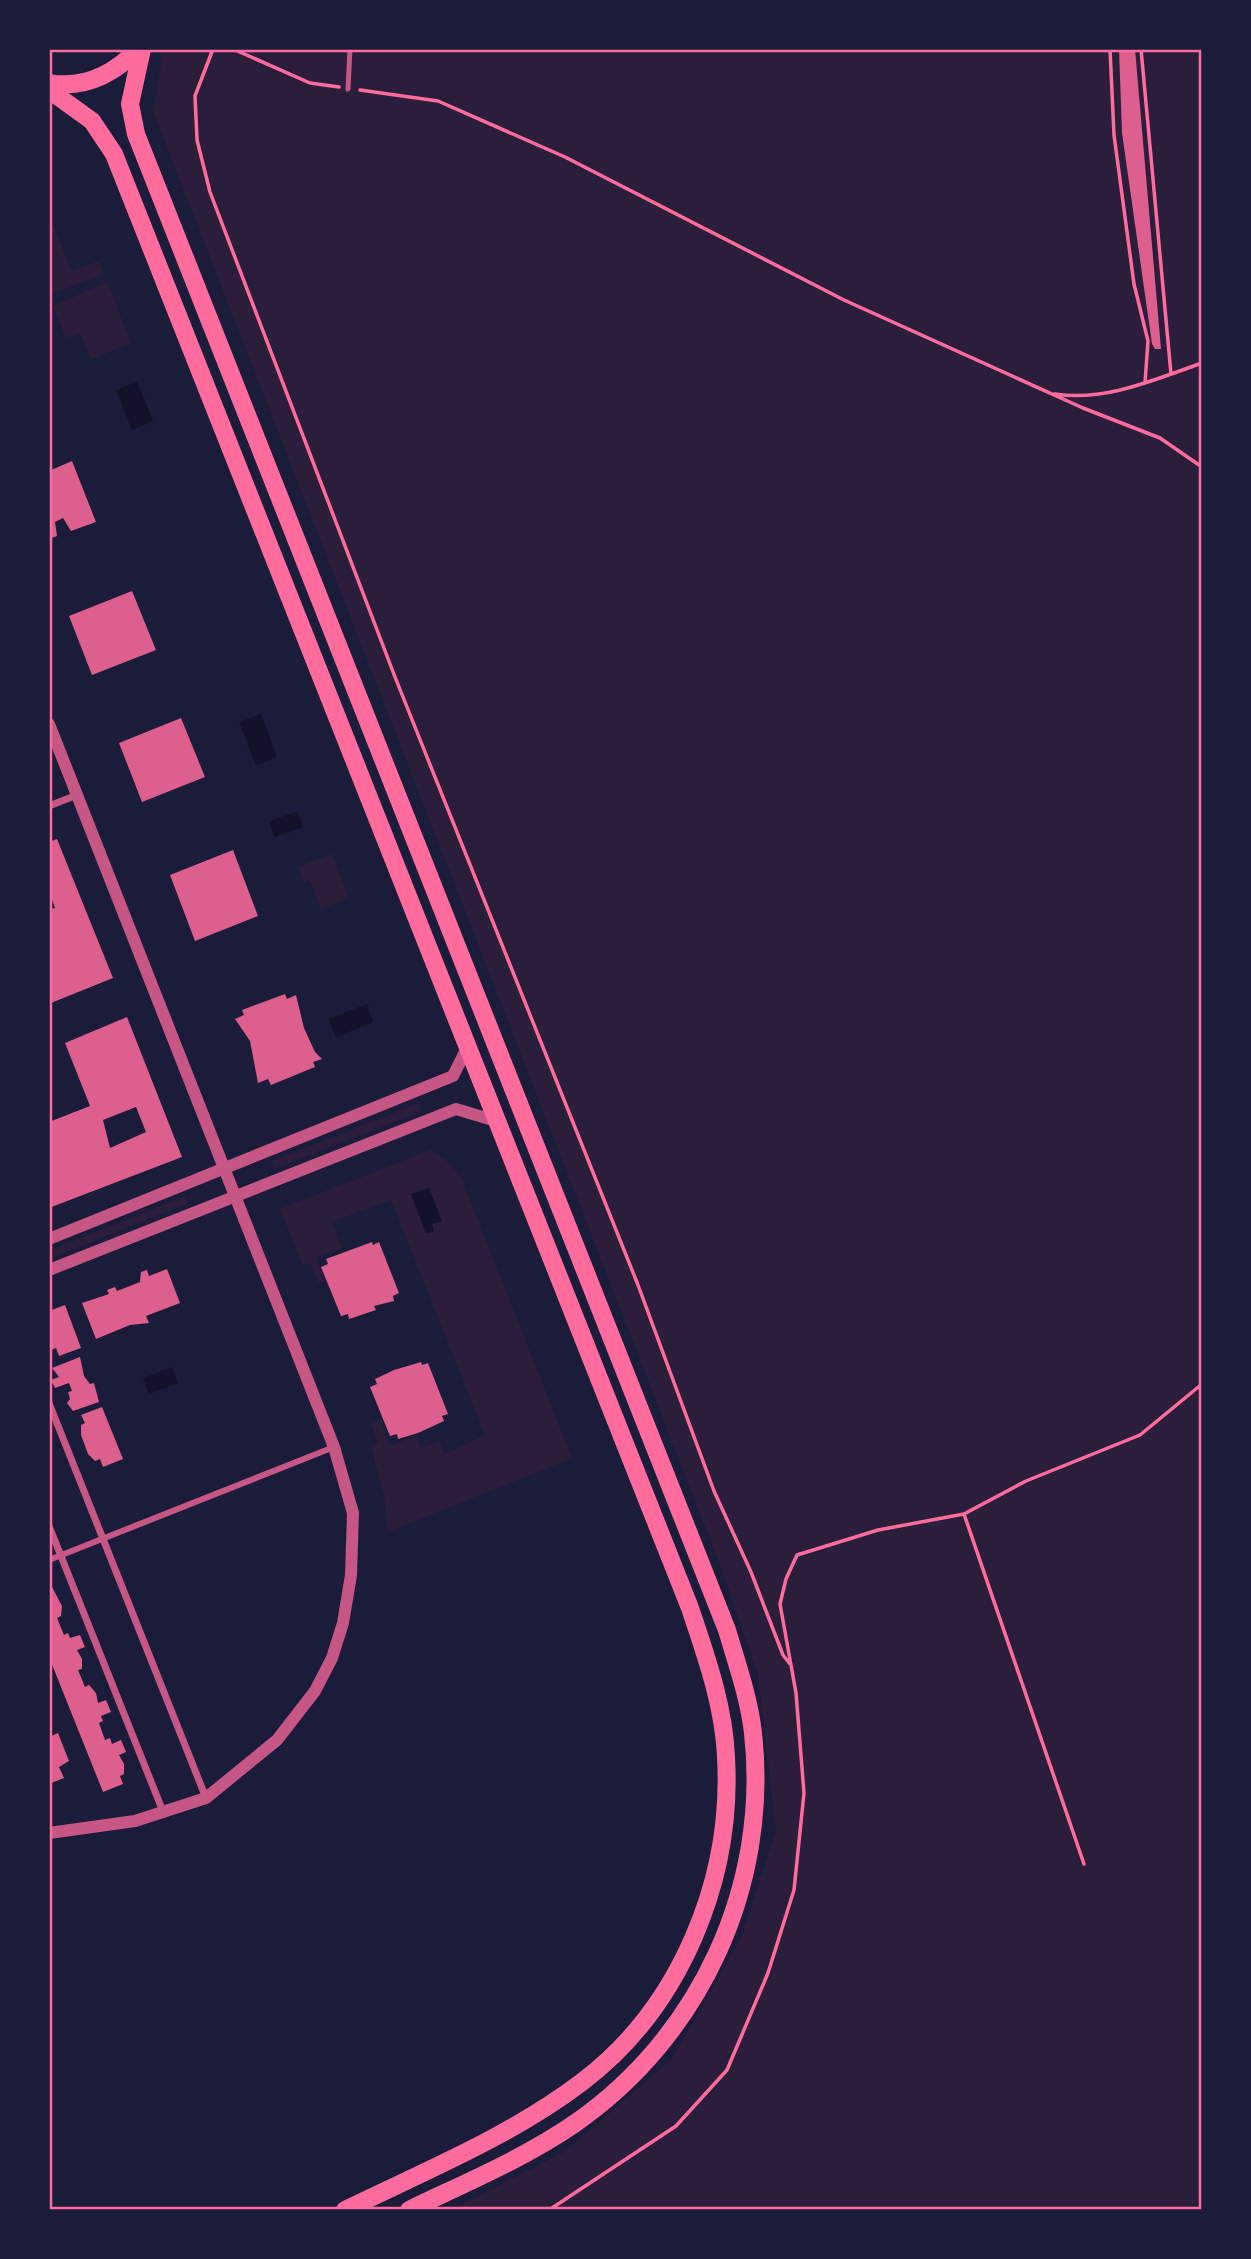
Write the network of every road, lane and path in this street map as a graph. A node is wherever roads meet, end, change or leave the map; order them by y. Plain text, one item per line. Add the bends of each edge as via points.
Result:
1 (140, 49) edge
2 (213, 49) edge
3 (233, 49) edge
4 (350, 49) edge
5 (1110, 49) edge
6 (1141, 49) edge
7 (49, 83) edge
8 (348, 89) junction
9 (49, 90) edge
10 (1202, 363) edge
11 (1171, 374) junction
12 (1145, 383) junction
13 (1048, 392) junction
14 (1202, 467) edge
15 (49, 724) edge
16 (77, 795) junction
17 (49, 806) edge
18 (467, 1048) junction
19 (496, 1121) junction
20 (222, 1170) junction
21 (234, 1199) junction
22 (49, 1239) edge
23 (49, 1270) edge
24 (1202, 1384) edge
25 (49, 1403) edge
26 (334, 1447) junction
27 (964, 1514) junction
28 (49, 1526) edge
29 (102, 1539) junction
30 (61, 1555) junction
31 (49, 1560) edge
32 (790, 1664) junction
33 (206, 1798) junction
34 (164, 1814) junction
35 (49, 1833) edge
36 (1084, 1864) dead end
37 (345, 2210) edge
38 (409, 2210) edge
39 (549, 2210) edge

1 - 7 main road via 101,77 71,84
1 - 38 main road via 130,104 136,134 727,1630 752,1732 755,1795 747,1865 722,1946 685,2013 658,2048 576,2123 528,2152
2 - 32 path via 195,96 197,140 211,192 385,652 638,1285 714,1491
3 - 8 path via 310,83
4 - 8 lane
5 - 12 path via 1114,135 1134,284 1148,341
6 - 11 path
8 - 13 path via 438,101 565,157 821,289
9 - 18 main road via 92,121 114,154
10 - 11 path
11 - 12 path
12 - 13 path via 1071,396
13 - 14 path via 1160,438
15 - 16 street
16 - 17 street
16 - 20 street
18 - 19 main road
18 - 20 street via 453,1076
19 - 21 street via 456,1110
19 - 37 main road via 702,1645 726,1755 723,1834 708,1903 690,1945 629,2040 582,2082 516,2126
20 - 21 street
20 - 22 street
21 - 23 street
21 - 26 street
24 - 27 path via 1140,1435 1026,1481
25 - 29 street
26 - 29 street
26 - 33 street via 353,1513 351,1575 332,1658 315,1691 278,1740
27 - 32 path via 878,1530 797,1555 780,1604
27 - 36 path
28 - 30 street
29 - 30 street
29 - 33 street
30 - 31 street
30 - 34 street
32 - 39 path via 804,1793 794,1890 768,1973 727,2070 676,2126
33 - 34 street
34 - 35 street

